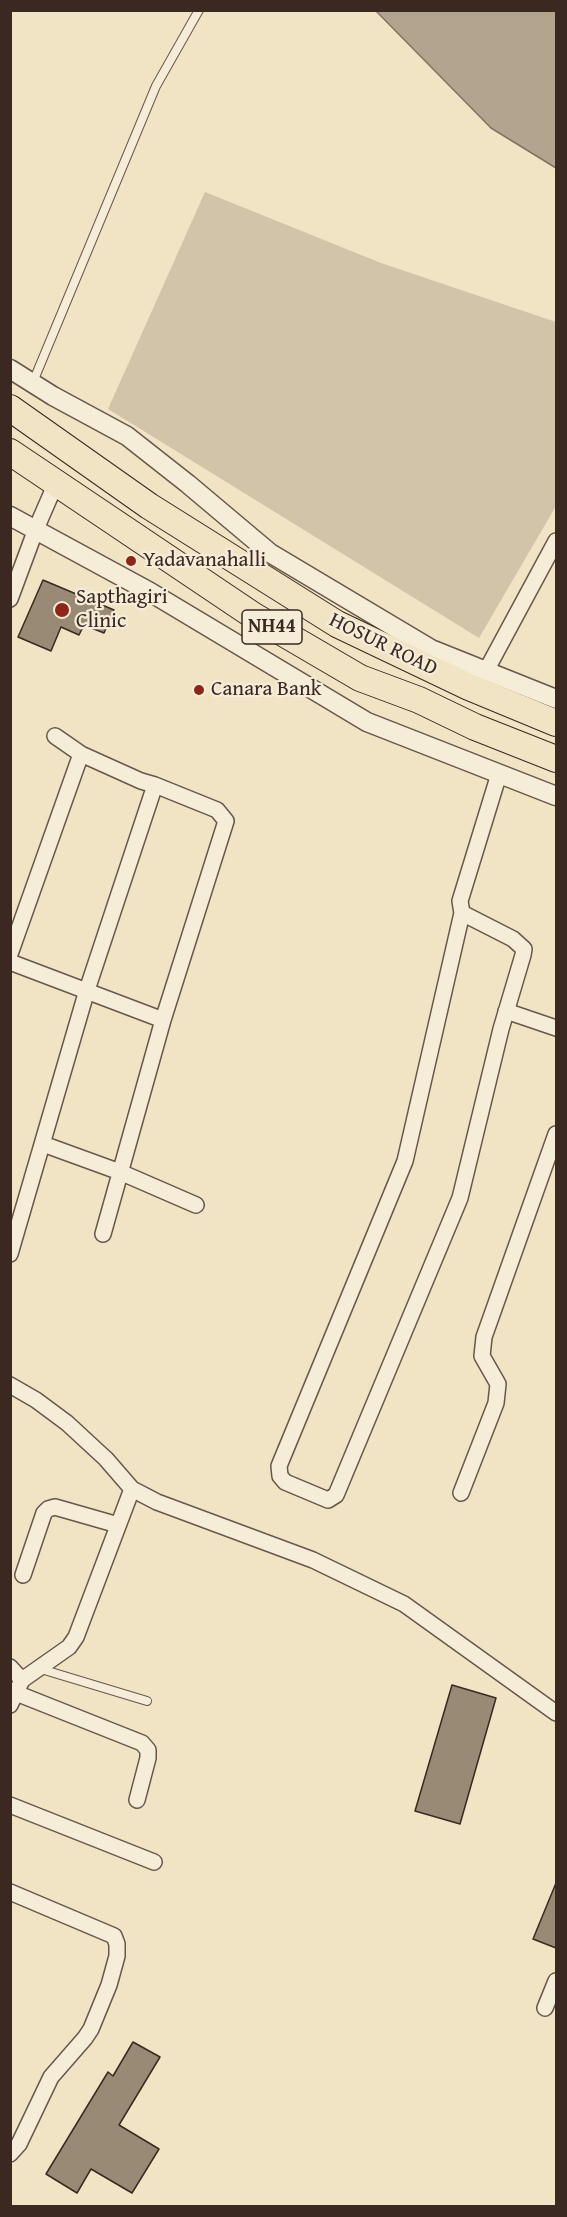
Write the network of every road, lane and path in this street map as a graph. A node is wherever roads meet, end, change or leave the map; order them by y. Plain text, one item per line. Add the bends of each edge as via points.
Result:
1 (199, 10) edge
2 (10, 369) edge
3 (33, 384) junction
4 (10, 408) edge
5 (10, 452) edge
6 (56, 483) junction
7 (10, 516) edge
8 (36, 529) junction
9 (556, 541) edge
10 (10, 599) edge
11 (486, 672) junction
12 (556, 699) edge
13 (556, 723) edge
14 (55, 736) dead end
15 (81, 754) junction
16 (556, 759) edge
17 (499, 774) junction
18 (154, 785) junction
19 (556, 796) edge
20 (462, 913) junction
21 (10, 954) edge
22 (10, 962) edge
23 (87, 990) junction
24 (506, 1011) junction
25 (163, 1020) junction
26 (556, 1028) edge
27 (556, 1134) edge
28 (43, 1144) junction
29 (120, 1172) junction
30 (196, 1205) dead end
31 (103, 1234) dead end
32 (10, 1254) edge
33 (10, 1386) edge
34 (132, 1489) junction
35 (461, 1493) dead end
36 (118, 1525) junction
37 (23, 1575) dead end
38 (10, 1667) edge
39 (39, 1668) junction
40 (16, 1693) edge
41 (147, 1701) dead end
42 (556, 1713) edge
43 (137, 1800) dead end
44 (10, 1805) edge
45 (154, 1862) dead end
46 (10, 1892) edge
47 (556, 1981) edge
48 (545, 2008) dead end
49 (10, 2154) edge

1 - 3 lane via 156,86
2 - 3 street
3 - 11 street via 127,436 270,553 431,649
4 - 13 highway, HOSUR ROAD / NH44 via 149,506 337,624 469,687
5 - 6 highway, HOSUR ROAD / NH44
6 - 8 street
6 - 16 highway, HOSUR ROAD / NH44 via 254,616 360,678
7 - 8 street
8 - 10 street
8 - 17 street via 367,722
9 - 11 street
11 - 12 street
14 - 15 street
15 - 18 street
15 - 21 street
17 - 19 street
17 - 20 street via 460,901
18 - 23 street
18 - 25 street via 217,810 226,821
20 - 24 street via 513,939 524,949
20 - 24 street via 405,1161 279,1466 285,1482 328,1500 336,1495 460,1198
22 - 23 street
23 - 25 street
23 - 28 street
24 - 26 street
25 - 29 street
27 - 35 street via 483,1337 482,1356 498,1384 496,1403
28 - 29 street
28 - 32 street
29 - 30 street
29 - 31 street
33 - 34 street via 67,1423
34 - 36 street
34 - 42 street via 156,1502 313,1560 404,1604
36 - 37 street via 55,1507 48,1509
36 - 39 street via 76,1637 69,1647
38 - 40 street
39 - 40 street
39 - 41 lane
40 - 43 street via 142,1743 148,1758
44 - 45 street
46 - 49 street via 114,1936 117,1944 109,1985 90,2029 51,2077 19,2144
47 - 48 street

